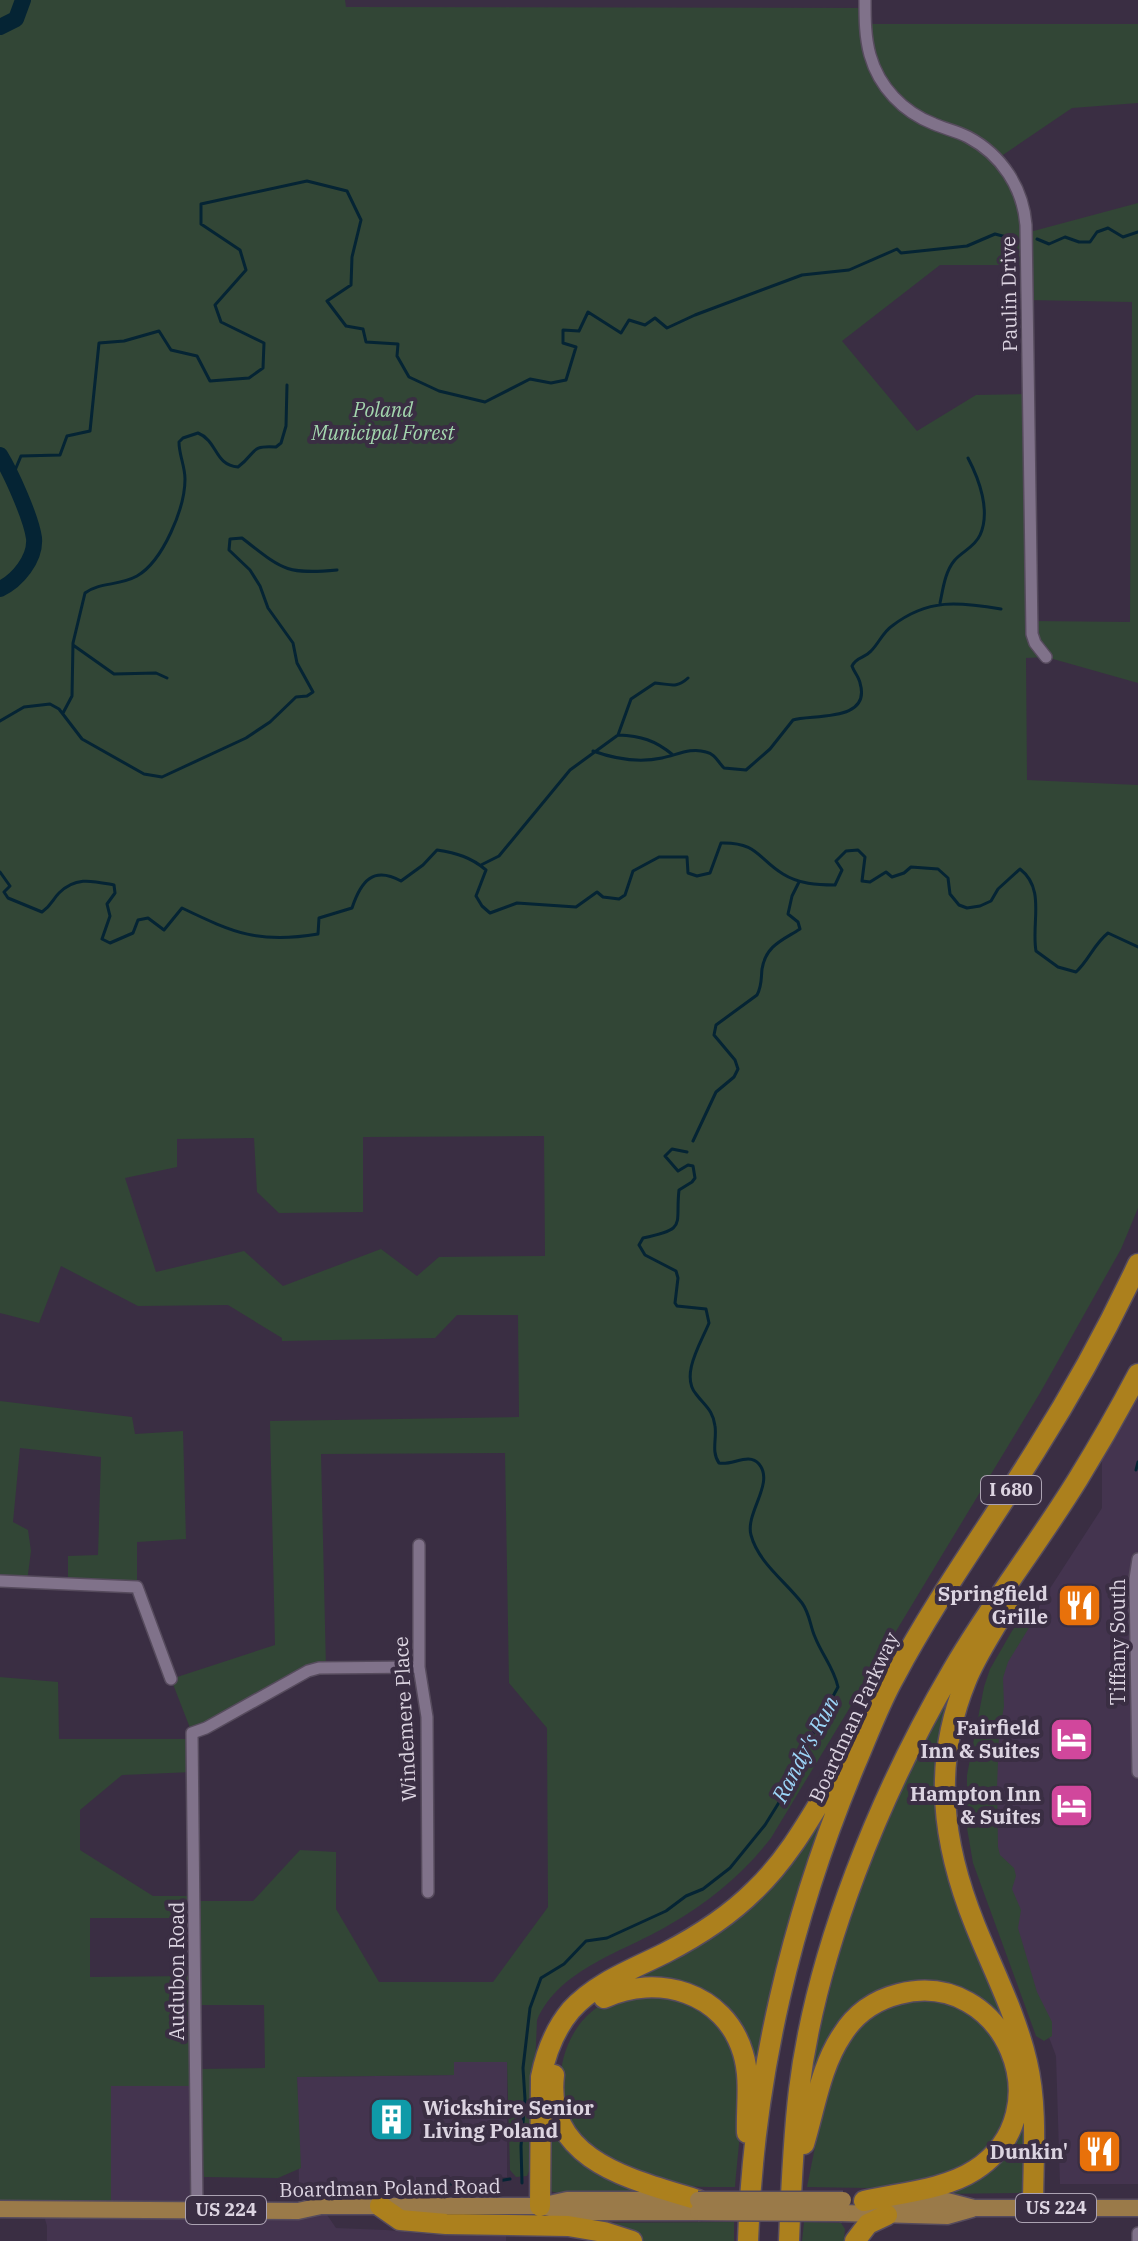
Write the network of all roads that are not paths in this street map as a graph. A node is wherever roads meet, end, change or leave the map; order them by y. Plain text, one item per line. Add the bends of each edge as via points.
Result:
1 (865, 0) edge
2 (1046, 657) dead end
3 (1138, 1264) edge
4 (1138, 1374) edge
5 (1077, 1482) junction
6 (419, 1545) dead end
7 (1138, 1559) edge
8 (0, 1581) edge
9 (419, 1667) junction
10 (171, 1679) dead end
11 (877, 1713) junction
12 (1137, 1721) edge
13 (1138, 1772) edge
14 (428, 1892) dead end
15 (793, 2182) junction
16 (850, 2205) junction
17 (380, 2206) junction
18 (540, 2206) junction
19 (698, 2206) junction
20 (750, 2208) junction
21 (974, 2208) junction
22 (1033, 2208) junction
23 (1138, 2208) edge
24 (0, 2209) edge
25 (197, 2210) junction
26 (887, 2215) junction
27 (1138, 2233) edge
28 (632, 2241) edge
29 (748, 2241) edge
30 (789, 2241) edge
31 (855, 2241) edge
32 (1138, 2241) edge

1 - 2 street, Paulin Drive via 870,54 886,88 913,114 985,148 1004,167 1021,199 1026,225 1032,634
3 - 11 highway, Boardman Parkway / I 680 via 1086,1367 941,1597
4 - 5 highway, I 680
5 - 15 highway, I 680 via 952,1671 865,1851 812,2024 799,2090
5 - 22 highway via 967,1678 945,1771 952,1856 1028,2063
6 - 9 street, Windemere Place
7 - 12 street, Tiffany South
8 - 10 street via 137,1587
9 - 14 street, Windemere Place via 427,1717
9 - 25 street, Audubon Road via 308,1671 192,1733
11 - 18 highway via 790,1850 756,1890 693,1938 589,1993 557,2030 541,2077
11 - 20 highway, Boardman Parkway / I 680 via 826,1838 785,1974 765,2073
12 - 13 street, Tiffany South
15 - 16 highway via 825,2069 851,2023 875,2003 909,1992 945,1993 971,2004 1000,2031 1016,2064 1019,2099 1008,2134 991,2158 965,2175
15 - 30 highway, I 680
16 - 19 main road, Boardman Poland Road / US 224, bridge
16 - 21 main road, Boardman Poland Road / US 224 via 947,2201
16 - 26 main road, Boardman Poland Road / US 224
17 - 18 main road, Boardman Poland Road / US 224
17 - 25 main road, Boardman Poland Road / US 224
17 - 28 highway via 400,2220 568,2226
18 - 19 main road, Boardman Poland Road / US 224 via 567,2200
19 - 20 highway via 596,2163 572,2141 558,2114 553,2084 561,2044 584,2012 622,1989 657,1986 689,1993 719,2013 734,2033 748,2083
20 - 29 highway, Boardman Parkway / I 680
21 - 22 main road, Boardman Poland Road / US 224
21 - 26 main road, Boardman Poland Road / US 224 via 947,2216
22 - 23 main road, Boardman Poland Road / US 224
24 - 25 main road, Boardman Poland Road / US 224
26 - 31 highway via 868,2224
27 - 32 street

